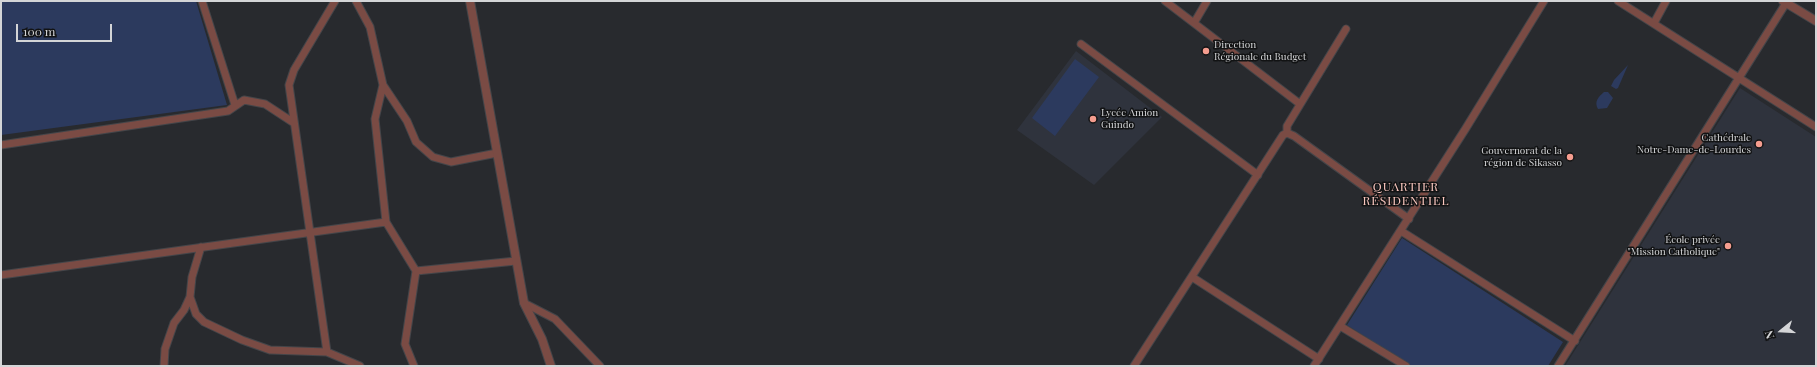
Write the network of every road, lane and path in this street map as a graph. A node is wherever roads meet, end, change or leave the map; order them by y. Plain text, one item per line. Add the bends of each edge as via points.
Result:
1 (202, 1) edge
2 (335, 1) edge
3 (356, 1) edge
4 (470, 1) edge
5 (1165, 1) edge
6 (1207, 1) edge
7 (1544, 1) edge
8 (1618, 1) edge
9 (1666, 1) edge
10 (1784, 2) edge
11 (1816, 21) edge
12 (1194, 23) junction
13 (1654, 23) junction
14 (1346, 29) dead end
15 (1081, 44) dead end
16 (1739, 78) junction
17 (383, 85) junction
18 (1300, 104) junction
19 (235, 105) junction
20 (294, 123) junction
21 (1816, 127) edge
22 (1287, 133) junction
23 (1, 145) edge
24 (497, 153) junction
25 (1258, 175) junction
26 (1409, 219) junction
27 (386, 222) junction
28 (1401, 231) junction
29 (310, 233) junction
30 (201, 248) junction
31 (516, 261) junction
32 (416, 271) junction
33 (1, 275) edge
34 (1192, 277) junction
35 (190, 297) junction
36 (524, 303) junction
37 (1340, 326) junction
38 (1575, 341) junction
39 (327, 352) junction
40 (1319, 359) junction
41 (164, 366) edge
42 (360, 366) edge
43 (414, 366) edge
44 (551, 366) edge
45 (600, 366) edge
46 (1134, 366) edge
47 (1314, 366) edge
48 (1406, 366) edge
49 (1558, 366) edge

1 - 19 street
2 - 20 street via 294,70 289,85
3 - 17 street via 370,27
4 - 24 street
5 - 12 street
6 - 12 street
7 - 26 street
8 - 13 street
9 - 13 street
10 - 11 street
10 - 16 street
12 - 18 street
13 - 16 street
14 - 18 street
15 - 25 street
16 - 21 street
16 - 38 street
17 - 24 street via 407,121 416,142 433,158 451,162
17 - 27 street via 374,119
18 - 22 street via 1287,126
19 - 20 street via 244,100 265,104
19 - 23 street via 228,111
20 - 29 street
22 - 25 street
22 - 26 street
24 - 31 street
25 - 34 street
26 - 28 street
27 - 29 street
27 - 32 street
28 - 37 street
28 - 38 street
29 - 30 street
29 - 39 street
30 - 33 street
30 - 35 street via 192,277
31 - 32 street
31 - 36 street
32 - 43 street via 405,344
34 - 40 street
34 - 46 street
35 - 39 street via 196,314 204,322 242,340 270,350
35 - 41 street via 174,323 165,349
36 - 44 street via 542,339
36 - 45 street via 555,320
37 - 40 street
37 - 48 street
38 - 49 street
39 - 42 street
40 - 47 street

